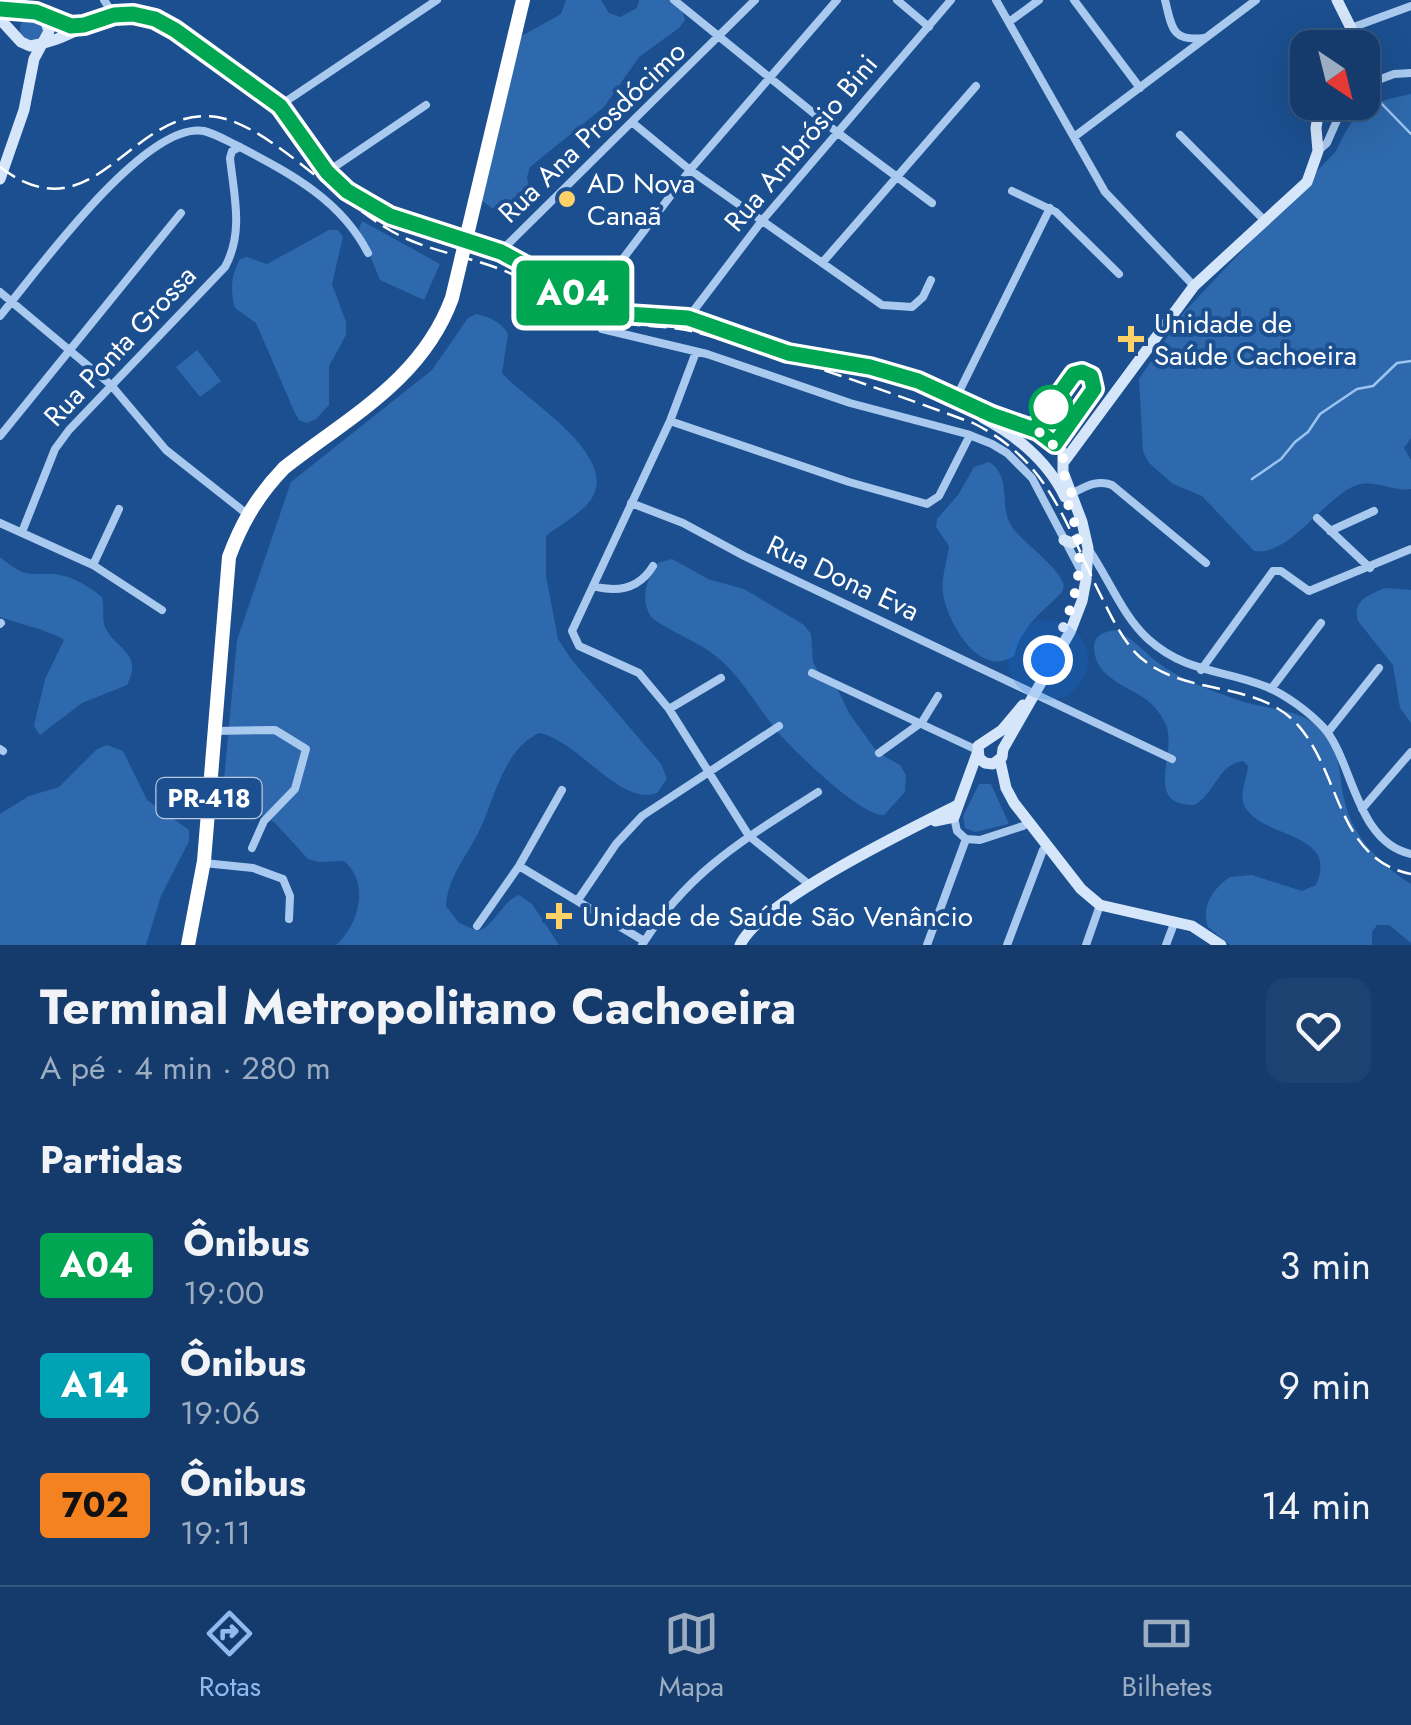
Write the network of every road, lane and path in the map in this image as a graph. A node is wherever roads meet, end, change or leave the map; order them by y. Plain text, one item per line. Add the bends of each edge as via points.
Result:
1 (104, 0) edge
2 (436, 0) edge
3 (523, 0) edge
4 (674, 0) edge
5 (755, 0) edge
6 (836, 0) edge
7 (897, 0) edge
8 (951, 0) edge
9 (996, 0) edge
10 (1039, 0) edge
11 (1074, 0) edge
12 (1165, 0) edge
13 (1256, 0) edge
14 (1336, 0) edge
15 (1411, 6) edge
16 (0, 9) edge
17 (27, 12) junction
18 (114, 15) junction
19 (44, 16) junction
20 (0, 19) edge
21 (1009, 22) junction
22 (84, 25) junction
23 (928, 27) junction
24 (1350, 28) joint
25 (720, 37) junction
26 (18, 38) junction
27 (1207, 38) junction
28 (40, 44) junction
29 (30, 73) junction
30 (1411, 74) edge
31 (769, 78) junction
32 (1380, 79) edge
33 (976, 86) dead end
34 (1140, 88) junction
35 (426, 105) dead end
36 (280, 106) junction
37 (1317, 120) edge
38 (1337, 120) edge
39 (633, 123) junction
40 (838, 133) junction
41 (1180, 135) dead end
42 (1074, 136) junction
43 (240, 147) junction
44 (1318, 151) junction
45 (690, 170) junction
46 (330, 175) junction
47 (898, 177) junction
48 (0, 180) edge
49 (1012, 190) dead end
50 (317, 193) junction
51 (932, 203) dead end
52 (1050, 208) junction
53 (181, 213) dead end
54 (762, 222) junction
55 (1266, 222) junction
56 (501, 252) junction
57 (368, 253) dead end
58 (822, 263) junction
59 (1119, 274) dead end
60 (932, 280) dead end
61 (1194, 286) junction
62 (0, 292) edge
63 (591, 301) junction
64 (12, 302) junction
65 (618, 312) junction
66 (0, 316) edge
67 (688, 318) junction
68 (602, 329) dead end
69 (618, 334) junction
70 (71, 350) junction
71 (696, 352) junction
72 (111, 385) junction
73 (955, 401) junction
74 (670, 421) junction
75 (1032, 429) junction
76 (970, 435) junction
77 (0, 436) edge
78 (1022, 443) junction
79 (1062, 457) junction
80 (1047, 467) junction
81 (1068, 495) junction
82 (630, 503) junction
83 (120, 509) dead end
84 (1374, 511) dead end
85 (247, 514) junction
86 (1317, 518) dead end
87 (0, 523) edge
88 (1330, 530) junction
89 (22, 532) junction
90 (1075, 544) junction
91 (1411, 549) edge
92 (1206, 563) dead end
93 (93, 565) junction
94 (1082, 565) junction
95 (653, 566) dead end
96 (1370, 568) junction
97 (1102, 570) junction
98 (593, 586) junction
99 (162, 610) dead end
100 (1321, 623) dead end
101 (1379, 668) dead end
102 (1201, 670) junction
103 (812, 673) dead end
104 (721, 678) dead end
105 (1271, 689) junction
106 (1035, 691) junction
107 (938, 696) dead end
108 (669, 710) junction
109 (922, 722) junction
110 (779, 726) dead end
111 (214, 730) junction
112 (1328, 732) junction
113 (992, 738) junction
114 (1411, 752) edge
115 (879, 753) dead end
116 (989, 757) junction
117 (1172, 759) dead end
118 (708, 775) junction
119 (562, 790) dead end
120 (818, 792) dead end
121 (1362, 809) junction
122 (956, 811) junction
123 (1023, 826) junction
124 (749, 836) junction
125 (966, 839) junction
126 (252, 848) dead end
127 (1048, 849) junction
128 (1411, 854) edge
129 (204, 864) junction
130 (519, 866) junction
131 (811, 886) junction
132 (578, 900) junction
133 (1100, 905) junction
134 (289, 920) dead end
135 (1175, 922) junction
136 (478, 926) dead end
137 (643, 943) edge
138 (1220, 944) edge
139 (188, 945) edge
140 (740, 945) edge
141 (926, 945) edge
142 (1007, 945) edge
143 (1086, 945) edge
144 (1166, 945) edge

1 - 18 street
2 - 36 street
3 - 85 highway, PR-418 via 444,322 406,372 284,468
4 - 25 street
5 - 25 street, Rua Ana Prosdócimo
6 - 31 street
7 - 23 street
8 - 23 street, Rua Ambrósio Bini
9 - 21 street
10 - 21 street
11 - 34 street
12 - 27 street via 1179,36
13 - 27 street
14 - 24 main road
15 - 24 street
16 - 17 main road
17 - 19 main road
17 - 26 main road via 16,23
18 - 22 main road
18 - 36 main road via 155,19
19 - 22 main road
19 - 28 main road via 49,31
20 - 26 main road
21 - 42 street
22 - 28 main road
23 - 40 street, Rua Ambrósio Bini
25 - 31 street
25 - 39 street, Rua Ana Prosdócimo
26 - 28 main road
26 - 29 main road
27 - 34 street
28 - 29 main road
29 - 48 main road
30 - 32 street
31 - 40 street
31 - 45 street
33 - 47 street
34 - 42 street
35 - 46 street
36 - 46 main road
37 - 44 main road
38 - 44 street
39 - 45 street
39 - 56 street, Rua Ana Prosdócimo
40 - 47 street
40 - 54 street, Rua Ambrósio Bini
41 - 55 street
42 - 61 street via 1105,192
43 - 50 street
43 - 64 street via 203,131 156,147 100,195
43 - 72 street, Rua Ponta Grossa via 230,158 238,234 225,267
44 - 55 main road via 1307,182
45 - 54 street
45 - 63 street
46 - 50 street
46 - 56 main road, bridge via 390,216
47 - 51 street
47 - 58 street
49 - 52 street
50 - 57 street via 350,224
52 - 59 street
52 - 73 street
53 - 70 street
54 - 58 street
54 - 67 street, Rua Ambrósio Bini
55 - 61 main road
56 - 63 main road
58 - 60 street via 882,305 912,307
61 - 79 main road
62 - 64 street
63 - 65 main road
64 - 66 street
64 - 70 street
65 - 67 main road
65 - 69 street
67 - 73 main road via 788,353 906,378
68 - 69 street
69 - 71 street
70 - 72 street
70 - 77 street
71 - 74 street
71 - 76 street
72 - 85 street via 166,450
72 - 89 street, Rua Ponta Grossa via 55,449
73 - 75 main road
73 - 78 main road
74 - 76 street via 927,504 939,496
74 - 82 street
75 - 78 main road
75 - 79 main road
76 - 90 street via 1021,466
78 - 80 main road
79 - 80 main road via 1057,467
79 - 81 main road
80 - 81 main road
81 - 90 main road
81 - 92 street via 1094,483 1112,485
82 - 98 street
82 - 106 street, Rua Dona Eva
83 - 93 street
84 - 88 street
85 - 111 highway, PR-418 via 229,558
86 - 88 street
87 - 89 street
88 - 96 street
89 - 93 street
90 - 94 main road
90 - 94 street
90 - 97 street
91 - 96 street
93 - 99 street
94 - 97 street
94 - 106 main road via 1078,614
95 - 98 street via 633,586
96 - 102 street via 1309,591 1273,571
97 - 102 street via 1130,620
98 - 108 street via 572,631 579,646 640,673
100 - 105 street
101 - 112 street
102 - 105 street
103 - 109 street
104 - 108 street
105 - 112 street
106 - 113 main road
106 - 116 main road
106 - 117 street, Rua Dona Eva
107 - 109 street
108 - 118 street
109 - 115 street
109 - 116 street
110 - 118 street
111 - 126 street via 275,730 306,750 295,789 264,821
111 - 129 highway, PR-418
112 - 121 street
113 - 116 main road
113 - 116 main road via 984,740
114 - 121 street
116 - 122 main road via 970,776
116 - 123 main road
116 - 127 main road
118 - 124 street
118 - 132 street via 642,816
119 - 130 street
120 - 124 street
121 - 128 street via 1387,842
122 - 125 street via 957,831
122 - 131 main road via 898,833
123 - 125 street
123 - 127 main road
124 - 131 street
124 - 137 street via 673,899
125 - 141 street
127 - 133 main road
127 - 142 street
129 - 134 street via 253,868 283,879
129 - 139 highway, PR-418
130 - 132 street
130 - 136 street
131 - 140 main road via 756,922
132 - 137 street
133 - 135 main road
133 - 143 street
135 - 138 main road
135 - 144 street

